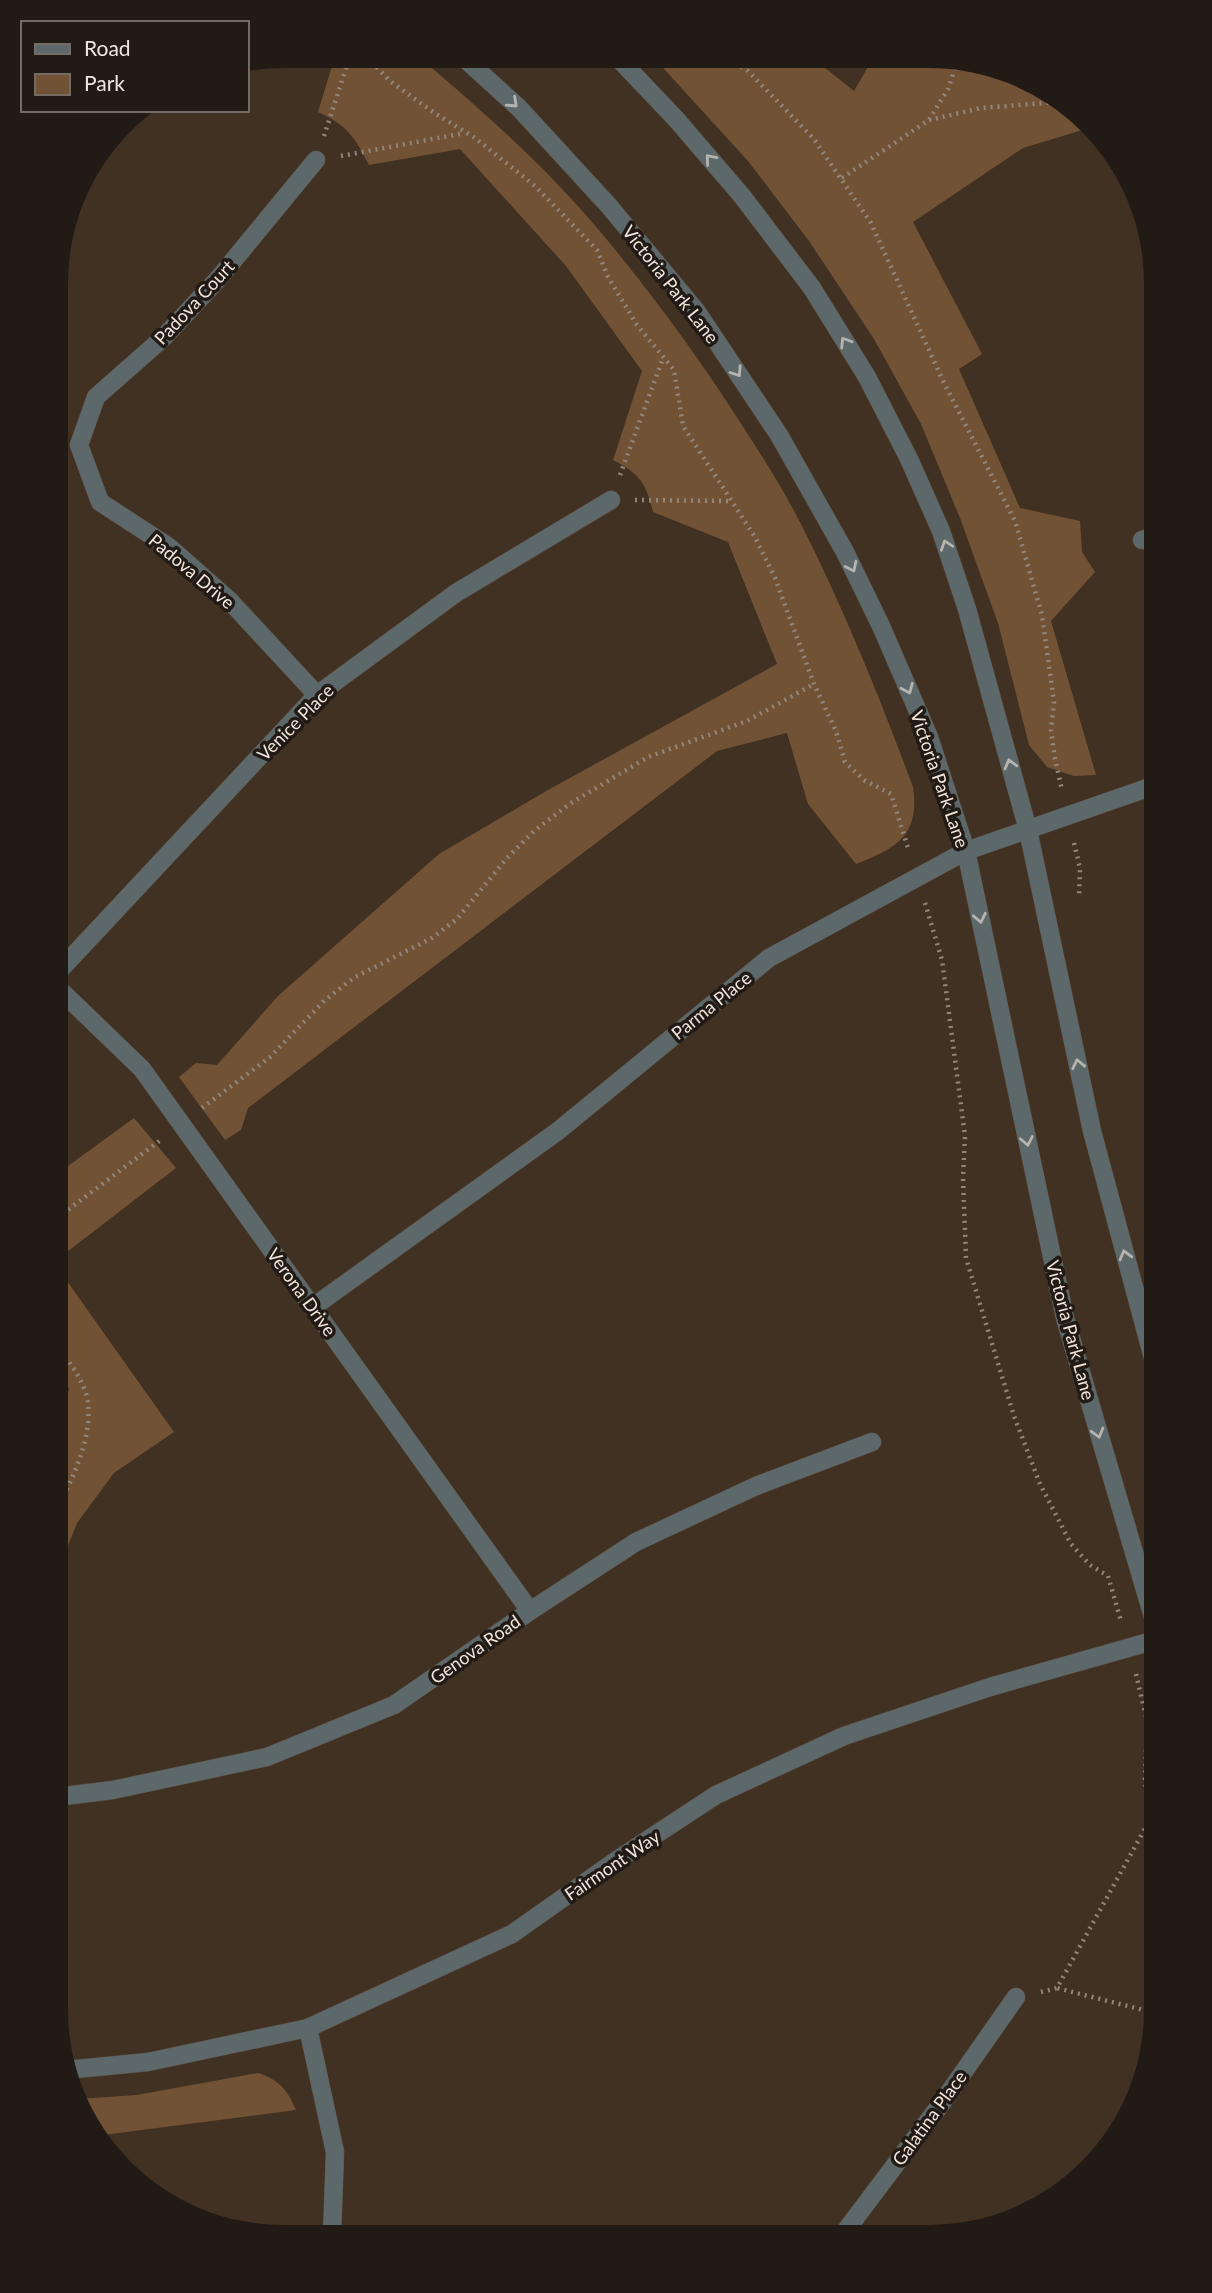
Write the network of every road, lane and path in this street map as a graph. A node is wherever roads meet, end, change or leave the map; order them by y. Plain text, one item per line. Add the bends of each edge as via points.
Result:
1 (628, 68) edge
2 (744, 68) edge
3 (346, 69) edge
4 (476, 69) edge
5 (954, 70) edge
6 (1045, 103) edge
7 (929, 120) junction
8 (465, 132) dead end
9 (316, 160) junction
10 (842, 178) junction
11 (663, 357) dead end
12 (79, 445) joint
13 (611, 500) junction
14 (730, 501) dead end
15 (814, 684) dead end
16 (317, 695) junction
17 (1144, 789) edge
18 (1069, 815) junction
19 (1028, 830) junction
20 (966, 851) junction
21 (1079, 898) dead end
22 (68, 962) edge
23 (68, 998) edge
24 (181, 1124) junction
25 (68, 1210) edge
26 (313, 1307) junction
27 (1143, 1321) edge
28 (68, 1360) edge
29 (872, 1442) dead end
30 (68, 1489) edge
31 (1143, 1584) edge
32 (530, 1611) junction
33 (1143, 1644) edge
34 (68, 1796) edge
35 (1143, 1831) edge
36 (1016, 1997) dead end
37 (1143, 2010) edge
38 (308, 2028) junction
39 (77, 2069) edge
40 (332, 2225) edge
41 (850, 2225) edge

19 -> 1 street via 941,531 867,377 812,288 742,196
2 - 10 path via 813,138
3 - 9 path
4 -> 20 street, Victoria Park Lane via 519,108 697,312 779,435 881,626 929,737
5 - 7 path
6 - 7 path via 981,108
7 - 10 path
8 - 9 path
9 - 12 street, Padova Court via 218,279 164,337 96,397
10 - 18 path via 871,223 944,383 1015,521 1042,615 1054,702 1055,760
11 - 13 path
12 - 16 street, Padova Drive via 100,502 169,547 229,600
13 - 14 path
13 - 16 street, Venice Place via 456,593
15 - 24 path via 747,721 648,757 571,803 507,858 457,919 432,939 355,977 325,1000 270,1057
16 - 22 street, Venice Place
17 - 18 street, Parma Place
18 - 19 street, Parma Place
18 - 21 path via 1080,868
19 - 20 street, Parma Place
27 -> 19 street via 1092,1131
20 - 26 street, Parma Place via 769,958 558,1131
20 -> 31 street, Victoria Park Lane via 1065,1318
23 - 24 street, Verona Drive via 142,1069
24 - 25 path
24 - 26 street, Verona Drive
26 - 32 street, Verona Drive
28 - 30 path via 86,1391 88,1420
29 - 32 street, Genova Road via 756,1486 636,1542
32 - 34 street, Genova Road via 394,1705 267,1757
33 - 38 street, Fairmont Way via 990,1687 844,1736 716,1796 512,1934
35 - 37 path via 1057,1989
36 - 41 street, Galatina Place
38 - 39 street, Fairmont Way via 148,2062
38 - 40 street via 335,2152

